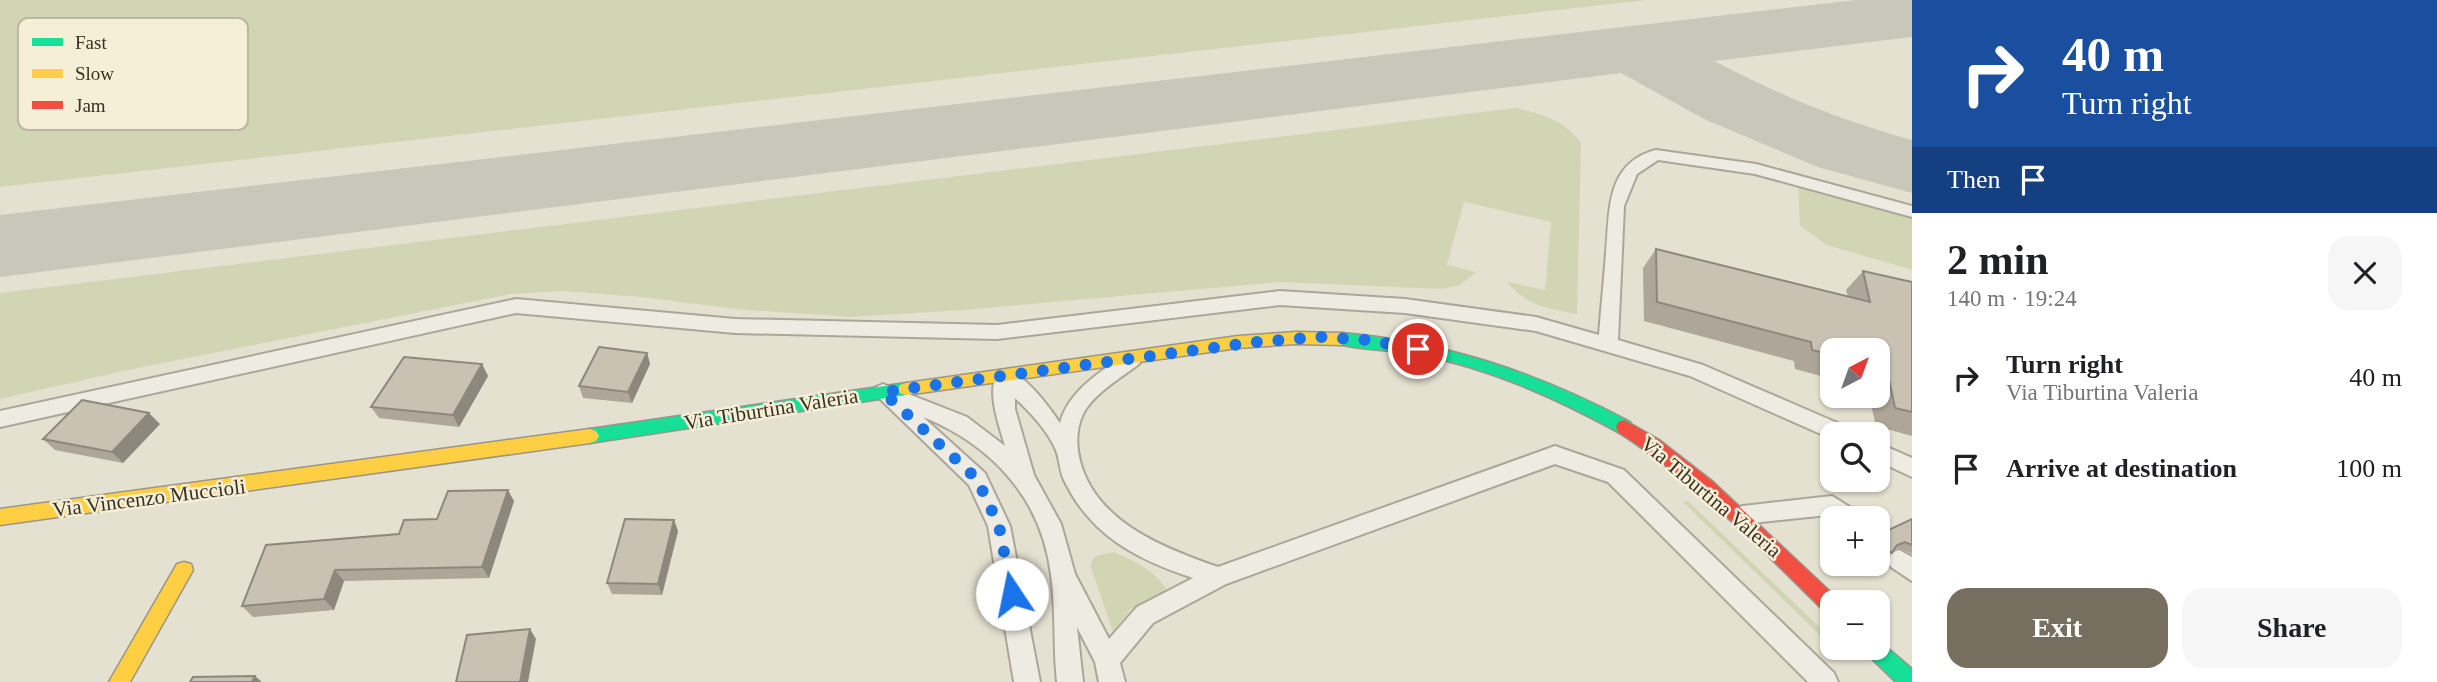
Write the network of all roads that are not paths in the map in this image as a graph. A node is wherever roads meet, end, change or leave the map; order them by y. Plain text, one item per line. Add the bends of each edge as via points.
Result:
1 (1912, 212) edge
2 (1608, 344) junction
3 (1132, 359) junction
4 (1005, 376) junction
5 (883, 392) junction
6 (0, 419) edge
7 (1820, 424) edge
8 (1065, 445) junction
9 (1890, 457) edge
10 (1912, 468) edge
11 (1024, 476) junction
12 (298, 478) joint
13 (1820, 507) edge
14 (1738, 515) junction
15 (0, 517) edge
16 (184, 570) dead end
17 (1063, 574) junction
18 (1218, 578) junction
19 (1820, 594) edge
20 (1888, 660) edge
21 (1109, 671) edge
22 (119, 682) edge
23 (1027, 682) edge
24 (1070, 682) edge
25 (1825, 682) edge
26 (1911, 682) edge

1 - 2 lane via 1756,169 1656,155 1630,172 1616,206
2 - 6 lane via 1523,322 1405,306 1280,298 997,332 735,326 516,306
2 - 7 lane via 1696,370
3 - 4 street, Via Tiburtina Valeria
3 - 8 lane via 1085,396 1073,413
3 - 14 street, Via Tiburtina Valeria via 1320,337 1367,340 1476,361 1589,404 1646,439
4 - 5 street, Via Tiburtina Valeria
4 - 8 lane via 1036,405
4 - 11 lane via 1005,409
5 - 11 lane via 960,424
5 - 12 street, Via Tiburtina Valeria
5 - 23 lane via 977,479 999,526
8 - 18 lane via 1073,476 1092,509 1128,538
9 - 10 lane
11 - 17 lane via 1050,524
12 - 15 street, Via Vincenzo Muccioli
13 - 14 lane
14 - 19 street, Via Tiburtina Valeria
16 - 22 street
17 - 21 lane
17 - 24 lane
18 - 21 lane via 1145,615
18 - 25 lane via 1555,454 1616,475
20 - 26 street

